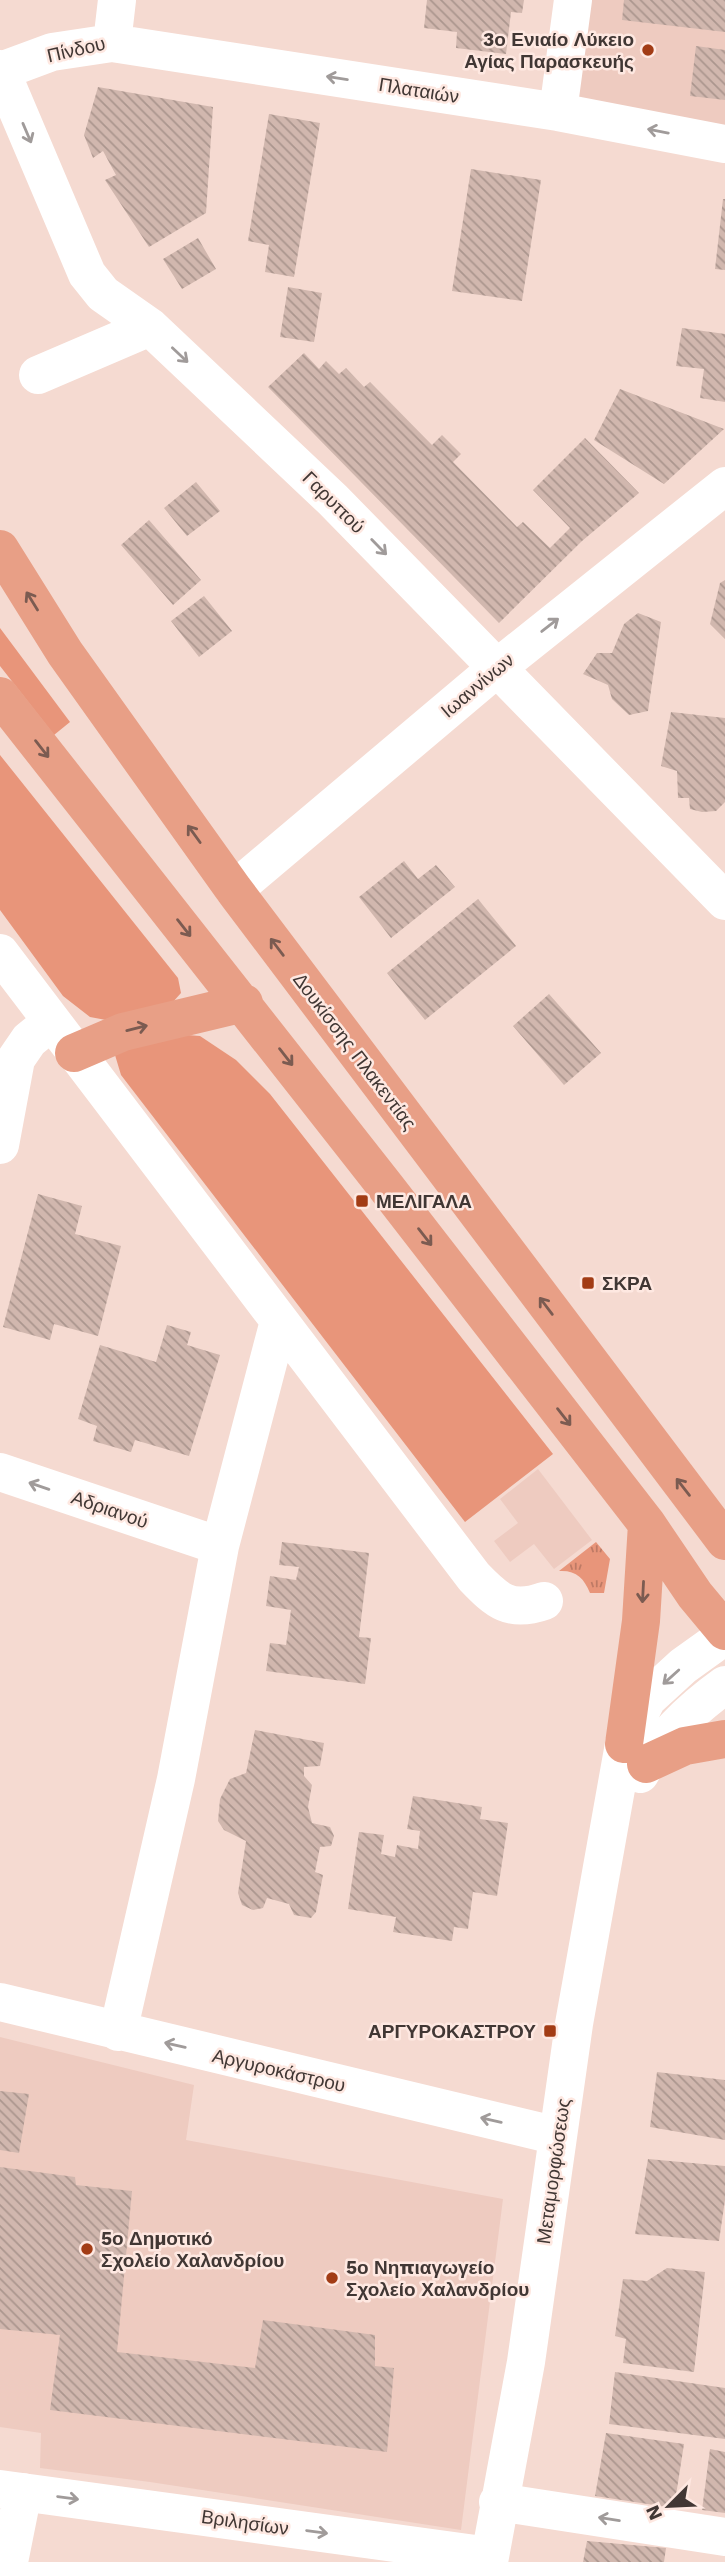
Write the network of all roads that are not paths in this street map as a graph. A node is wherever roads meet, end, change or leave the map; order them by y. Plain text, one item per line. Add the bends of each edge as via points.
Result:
1 (117, 0) edge
2 (573, 0) edge
3 (112, 43) junction
4 (0, 70) edge
5 (558, 112) junction
6 (725, 144) edge
7 (150, 327) junction
8 (38, 375) dead end
9 (725, 486) edge
10 (0, 549) edge
11 (497, 668) junction
12 (0, 696) edge
13 (234, 890) junction
14 (725, 901) edge
15 (0, 953) edge
16 (244, 1003) junction
17 (51, 1022) junction
18 (74, 1053) junction
19 (0, 1145) edge
20 (279, 1321) junction
21 (0, 1472) edge
22 (647, 1524) junction
23 (725, 1541) edge
24 (220, 1546) junction
25 (544, 1601) dead end
26 (725, 1633) edge
27 (725, 1685) edge
28 (725, 1739) edge
29 (635, 1754) junction
30 (0, 2002) edge
31 (118, 2032) junction
32 (558, 2136) junction
33 (11, 2491) edge
34 (498, 2502) junction
35 (725, 2537) edge
36 (489, 2559) edge
37 (9, 2562) edge

1 - 3 street, Πίνδου
2 - 5 street
3 - 4 street, Πίνδου via 52,52
5 -> 3 street, Πλαταιών
4 -> 7 street, Γαρυττού via 88,274 103,294
6 -> 5 street, Πλαταιών
7 - 8 street
7 -> 11 street, Γαρυττού via 333,500
11 -> 9 street, Ιωαννίνων
13 -> 10 main road, Δουκίσσης Πλακεντίας via 65,653
11 - 13 street, Ιωαννίνων
11 - 14 street, Γαρυττού
12 -> 16 main road
23 -> 13 main road, Δουκίσσης Πλακεντίας
15 - 17 street
18 -> 16 main road via 123,1032
16 -> 22 main road
17 - 18 street
17 - 19 street via 16,1059
18 - 20 street
20 - 24 street
20 - 25 street via 482,1586 507,1605 527,1607
24 -> 21 street, Αδριανού
22 - 26 main road
22 -> 29 main road
24 - 31 street via 176,1779
26 -> 29 street, Μεταμορφώσεως via 647,1699
27 - 29 street, Μεταμορφώσεως
28 - 29 main road
29 - 32 street, Μεταμορφώσεως via 611,1822
30 - 31 street, Αργυροκάστρου
32 -> 31 street, Αργυροκάστρου
32 - 34 street, Μεταμορφώσεως via 526,2362
33 -> 36 street, Βριλησίων
33 - 37 street
35 -> 34 street
34 - 36 street, Μεταμορφώσεως

